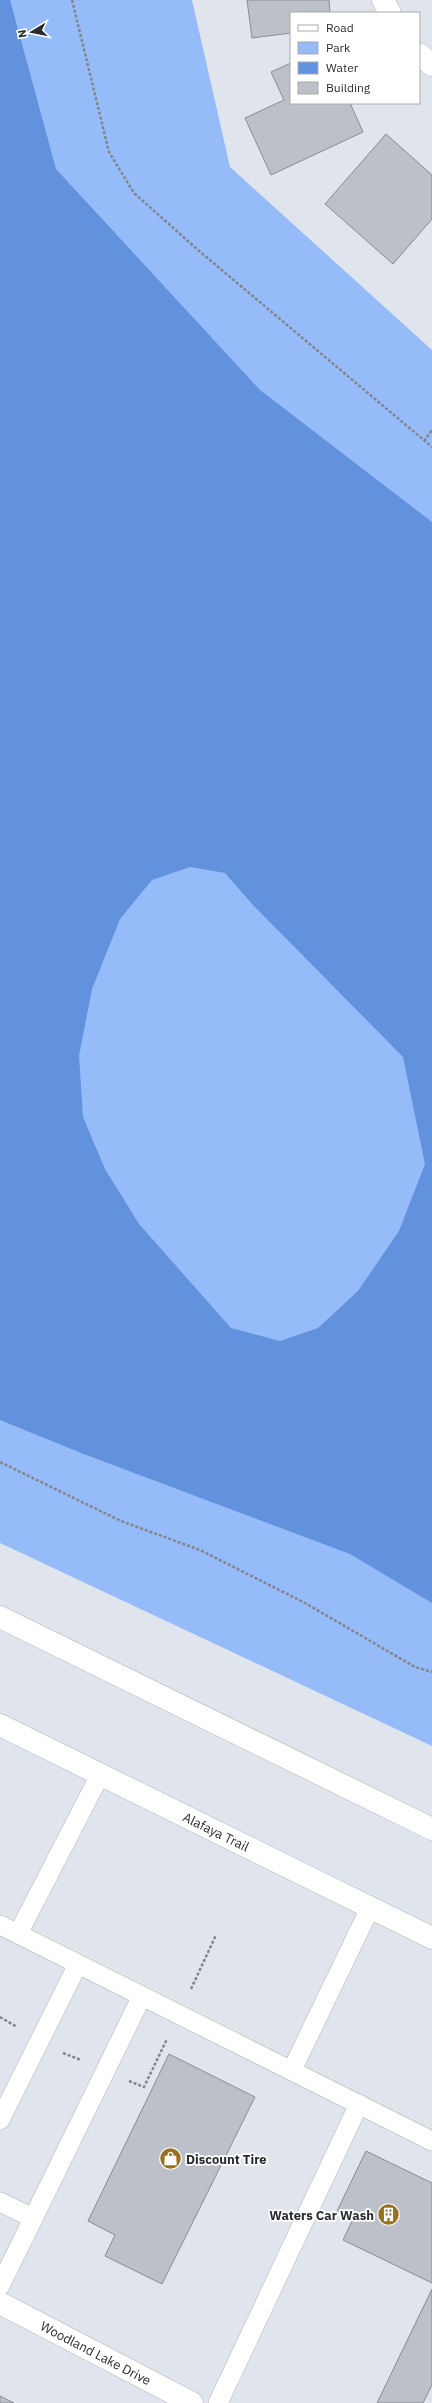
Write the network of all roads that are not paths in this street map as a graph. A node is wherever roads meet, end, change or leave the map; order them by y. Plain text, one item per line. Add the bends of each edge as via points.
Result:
1 (383, 0) edge
2 (389, 12) edge
3 (420, 55) edge
4 (432, 65) edge
5 (0, 1617) edge
6 (0, 1725) edge
7 (100, 1775) junction
8 (432, 1829) edge
9 (370, 1908) junction
10 (0, 1925) edge
11 (18, 1934) junction
12 (432, 1938) edge
13 (78, 1964) junction
14 (142, 1996) junction
15 (292, 2070) junction
16 (359, 2104) junction
17 (0, 2120) edge
18 (432, 2141) edge
19 (0, 2202) edge
20 (33, 2218) junction
21 (0, 2286) edge
22 (0, 2303) edge
23 (192, 2403) edge
24 (218, 2403) edge

1 - 2 main road
3 - 4 main road
5 - 8 main road
6 - 7 main road, Alafaya Trail
7 - 9 main road, Alafaya Trail
7 - 11 lane
9 - 12 main road, Alafaya Trail
9 - 15 lane
10 - 11 lane
11 - 13 lane
13 - 14 lane
13 - 17 lane
14 - 15 lane
14 - 20 lane
15 - 16 lane
16 - 18 lane
16 - 24 lane
19 - 20 lane
20 - 21 lane
22 - 23 main road, Woodland Lake Drive

